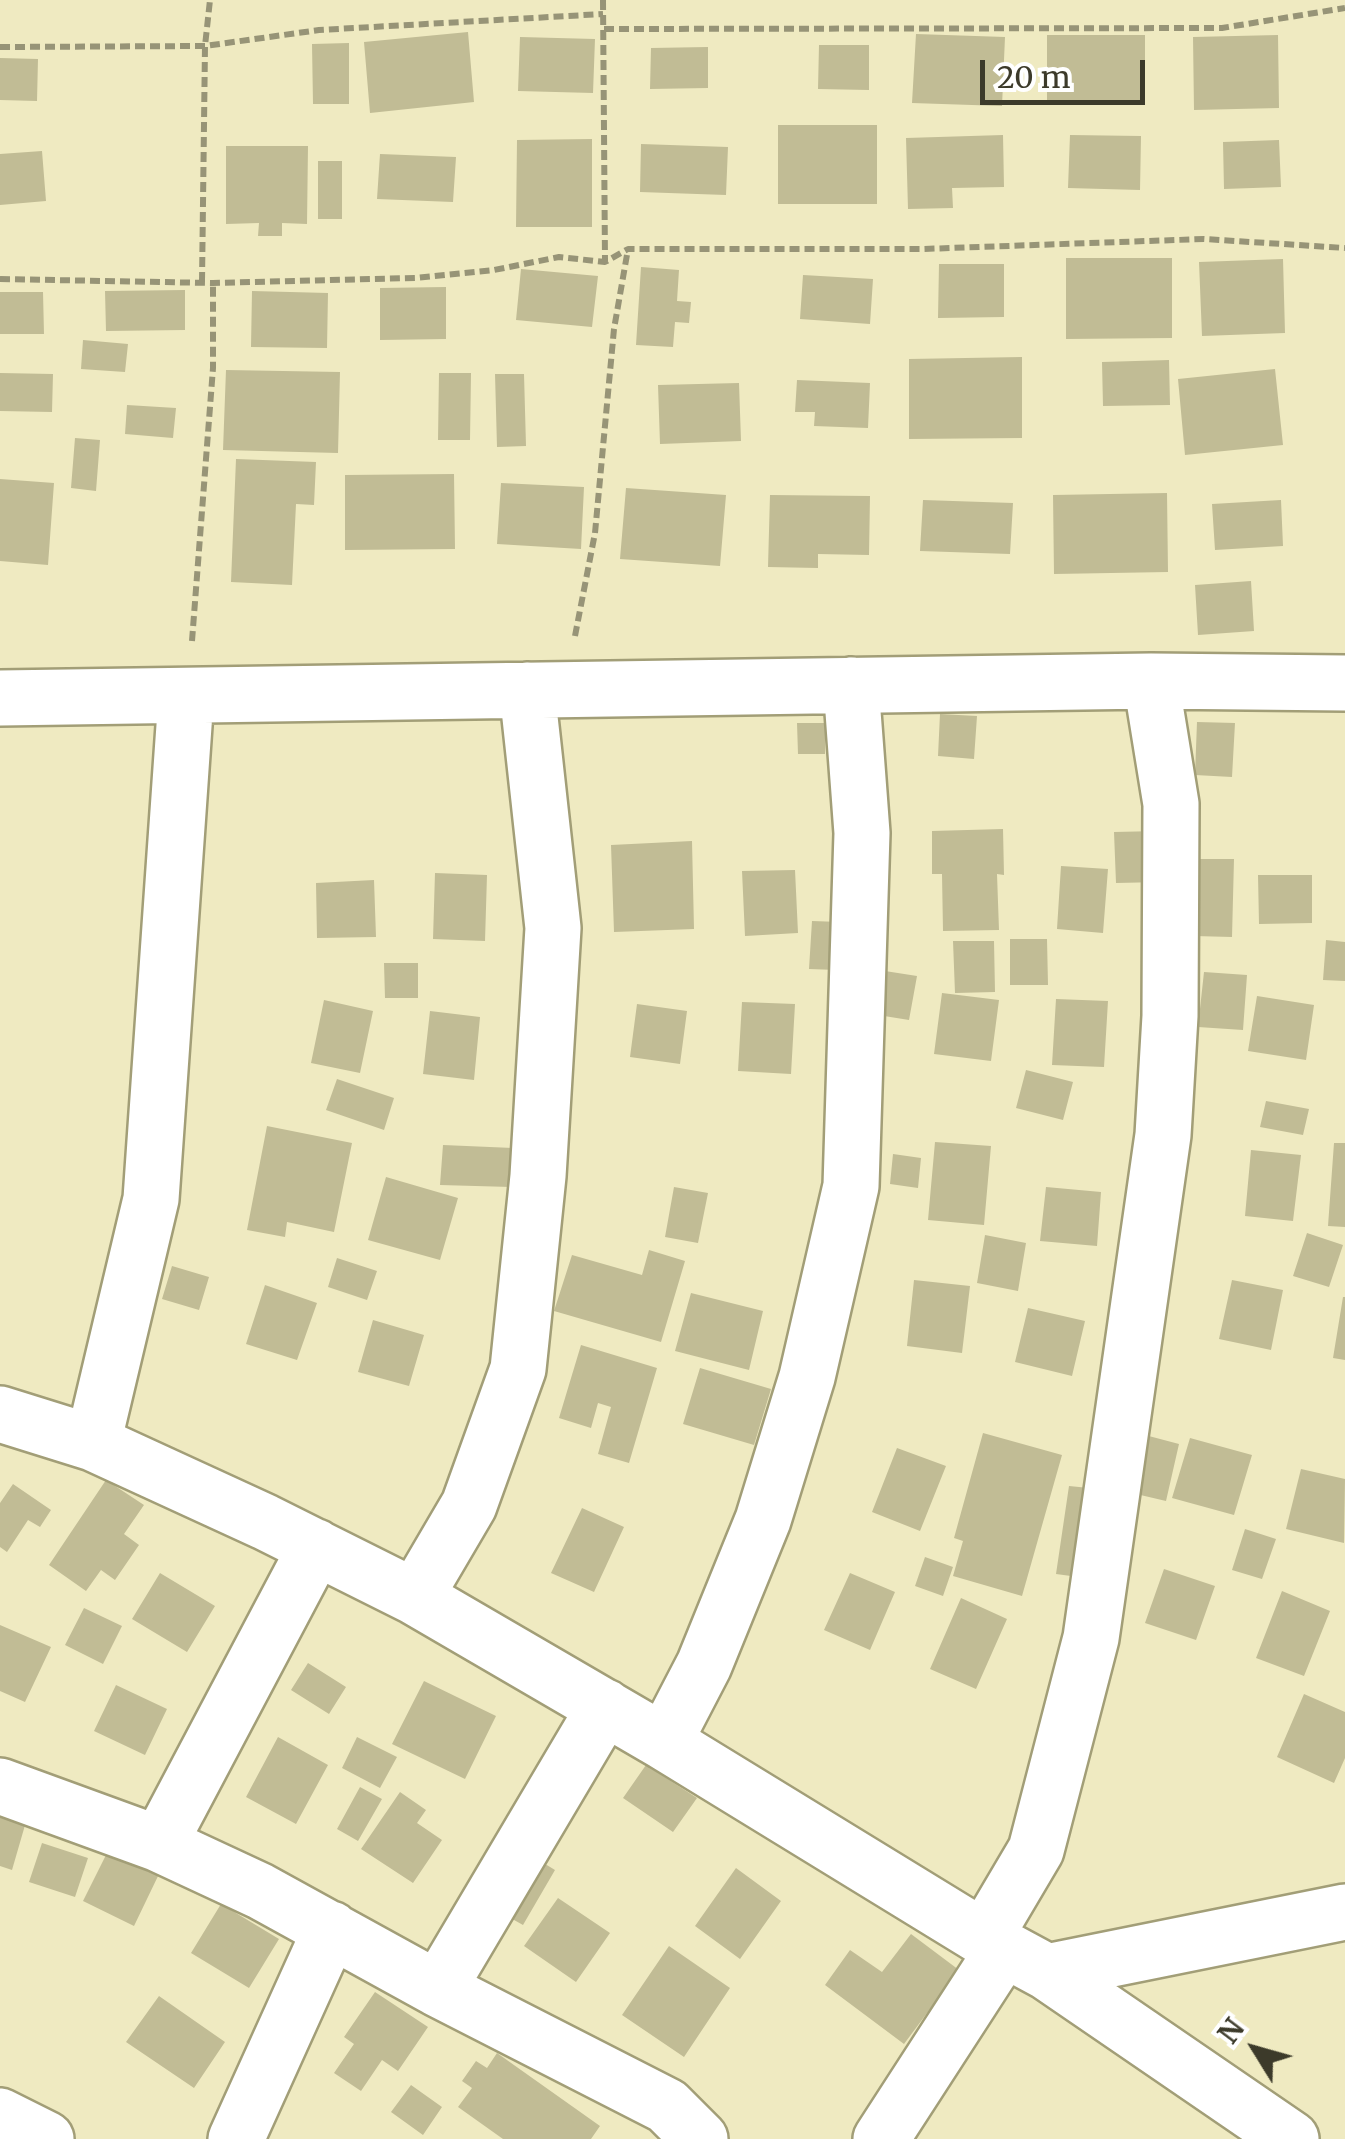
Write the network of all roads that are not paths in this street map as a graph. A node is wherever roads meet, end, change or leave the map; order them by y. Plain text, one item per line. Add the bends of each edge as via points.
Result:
1 (1151, 681) junction
2 (1345, 684) edge
3 (851, 685) junction
4 (545, 691) junction
5 (186, 697) junction
6 (0, 698) edge
7 (0, 1414) edge
8 (93, 1443) junction
9 (316, 1547) junction
10 (415, 1597) junction
11 (605, 1707) junction
12 (664, 1742) junction
13 (0, 1786) edge
14 (160, 1844) junction
15 (1345, 1912) edge
16 (330, 1930) junction
17 (1012, 1953) junction
18 (438, 1988) junction
19 (0, 2116) edge
20 (46, 2139) edge
21 (236, 2139) edge
22 (700, 2139) edge
23 (881, 2139) edge
24 (1291, 2139) edge

1 - 2 street
1 - 3 street
1 - 17 street via 1170,804 1170,1016 1162,1135 1090,1638
3 - 4 street
3 - 12 street via 862,834 851,1186 807,1377 763,1520 704,1665
4 - 5 street
4 - 10 street via 552,928 538,1176 518,1370 469,1506
5 - 6 street
5 - 8 street via 151,1199
7 - 8 street
8 - 9 street
9 - 10 street
9 - 14 street
10 - 11 street
11 - 12 street
11 - 18 street
12 - 17 street
13 - 14 street
14 - 16 street
15 - 17 street
16 - 18 street
16 - 21 street
17 - 23 street
17 - 24 street
18 - 22 street via 667,2106
19 - 20 street

